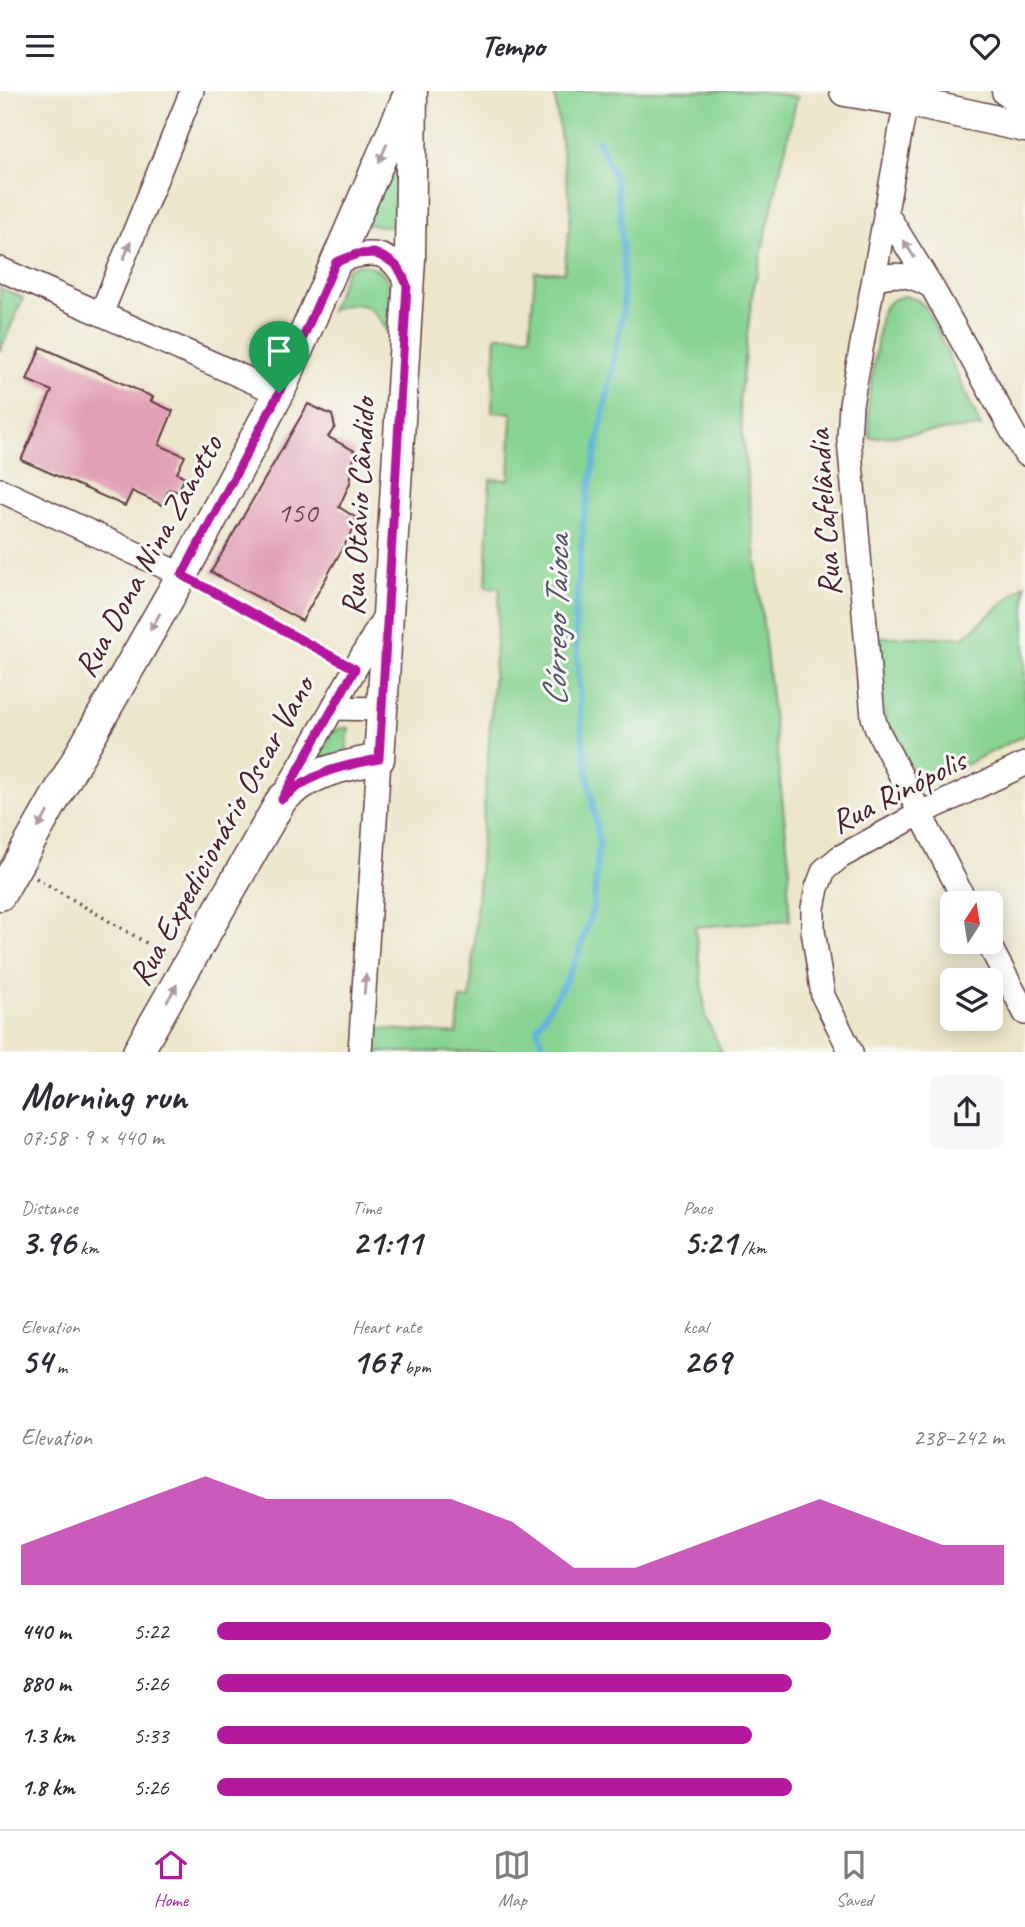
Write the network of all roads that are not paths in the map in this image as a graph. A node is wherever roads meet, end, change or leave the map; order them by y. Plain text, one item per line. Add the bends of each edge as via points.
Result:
1 (192, 91) edge
2 (411, 91) edge
3 (845, 91) edge
4 (962, 91) edge
5 (1007, 91) edge
6 (897, 98) edge
7 (1025, 102) edge
8 (1025, 127) edge
9 (885, 211) junction
10 (336, 262) junction
11 (0, 269) edge
12 (874, 279) junction
13 (407, 286) junction
14 (932, 287) junction
15 (101, 314) junction
16 (279, 393) junction
17 (1025, 454) edge
18 (1, 492) edge
19 (182, 575) junction
20 (388, 610) junction
21 (333, 708) junction
22 (382, 709) junction
23 (379, 759) junction
24 (1025, 764) edge
25 (282, 799) junction
26 (919, 814) junction
27 (960, 891) edge
28 (0, 895) edge
29 (994, 954) edge
30 (1025, 1013) edge
31 (138, 1052) edge
32 (360, 1052) edge
33 (851, 1052) edge

15 -> 1 street
2 -> 10 main road, Rua Dona Nina Zanotto
2 - 13 main road, Rua Otávio Cândido
3 - 6 main road
4 - 6 main road
5 - 7 main road
6 - 8 main road
6 - 9 street, Rua Cafelândia
9 - 12 street, Rua Cafelândia
14 -> 9 street
10 - 13 street via 374,253 401,271
10 - 16 main road, Rua Dona Nina Zanotto
11 - 15 street
12 - 14 street via 910,276
12 - 26 street, Rua Cafelândia via 849,439 870,705 877,730
13 - 20 main road, Rua Otávio Cândido
14 - 17 street
15 - 16 street
16 - 19 main road, Rua Dona Nina Zanotto
18 - 19 street
19 -> 28 main road, Rua Dona Nina Zanotto
20 - 21 street, Rua Expedicionário Oscar Vano
20 - 22 main road, Rua Otávio Cândido
21 - 22 street
21 - 25 street, Rua Expedicionário Oscar Vano
22 - 23 main road, Rua Otávio Cândido
23 - 25 main road via 318,774
32 -> 23 street, Rua Otávio Cândido
24 - 26 street, Rua Rinópolis
31 -> 25 main road, Rua Expedicionário Oscar Vano
26 - 27 street, Rua Cafelândia
26 - 33 street, Rua Rinópolis via 840,857 824,870 817,888 813,930 823,996
29 - 30 street

